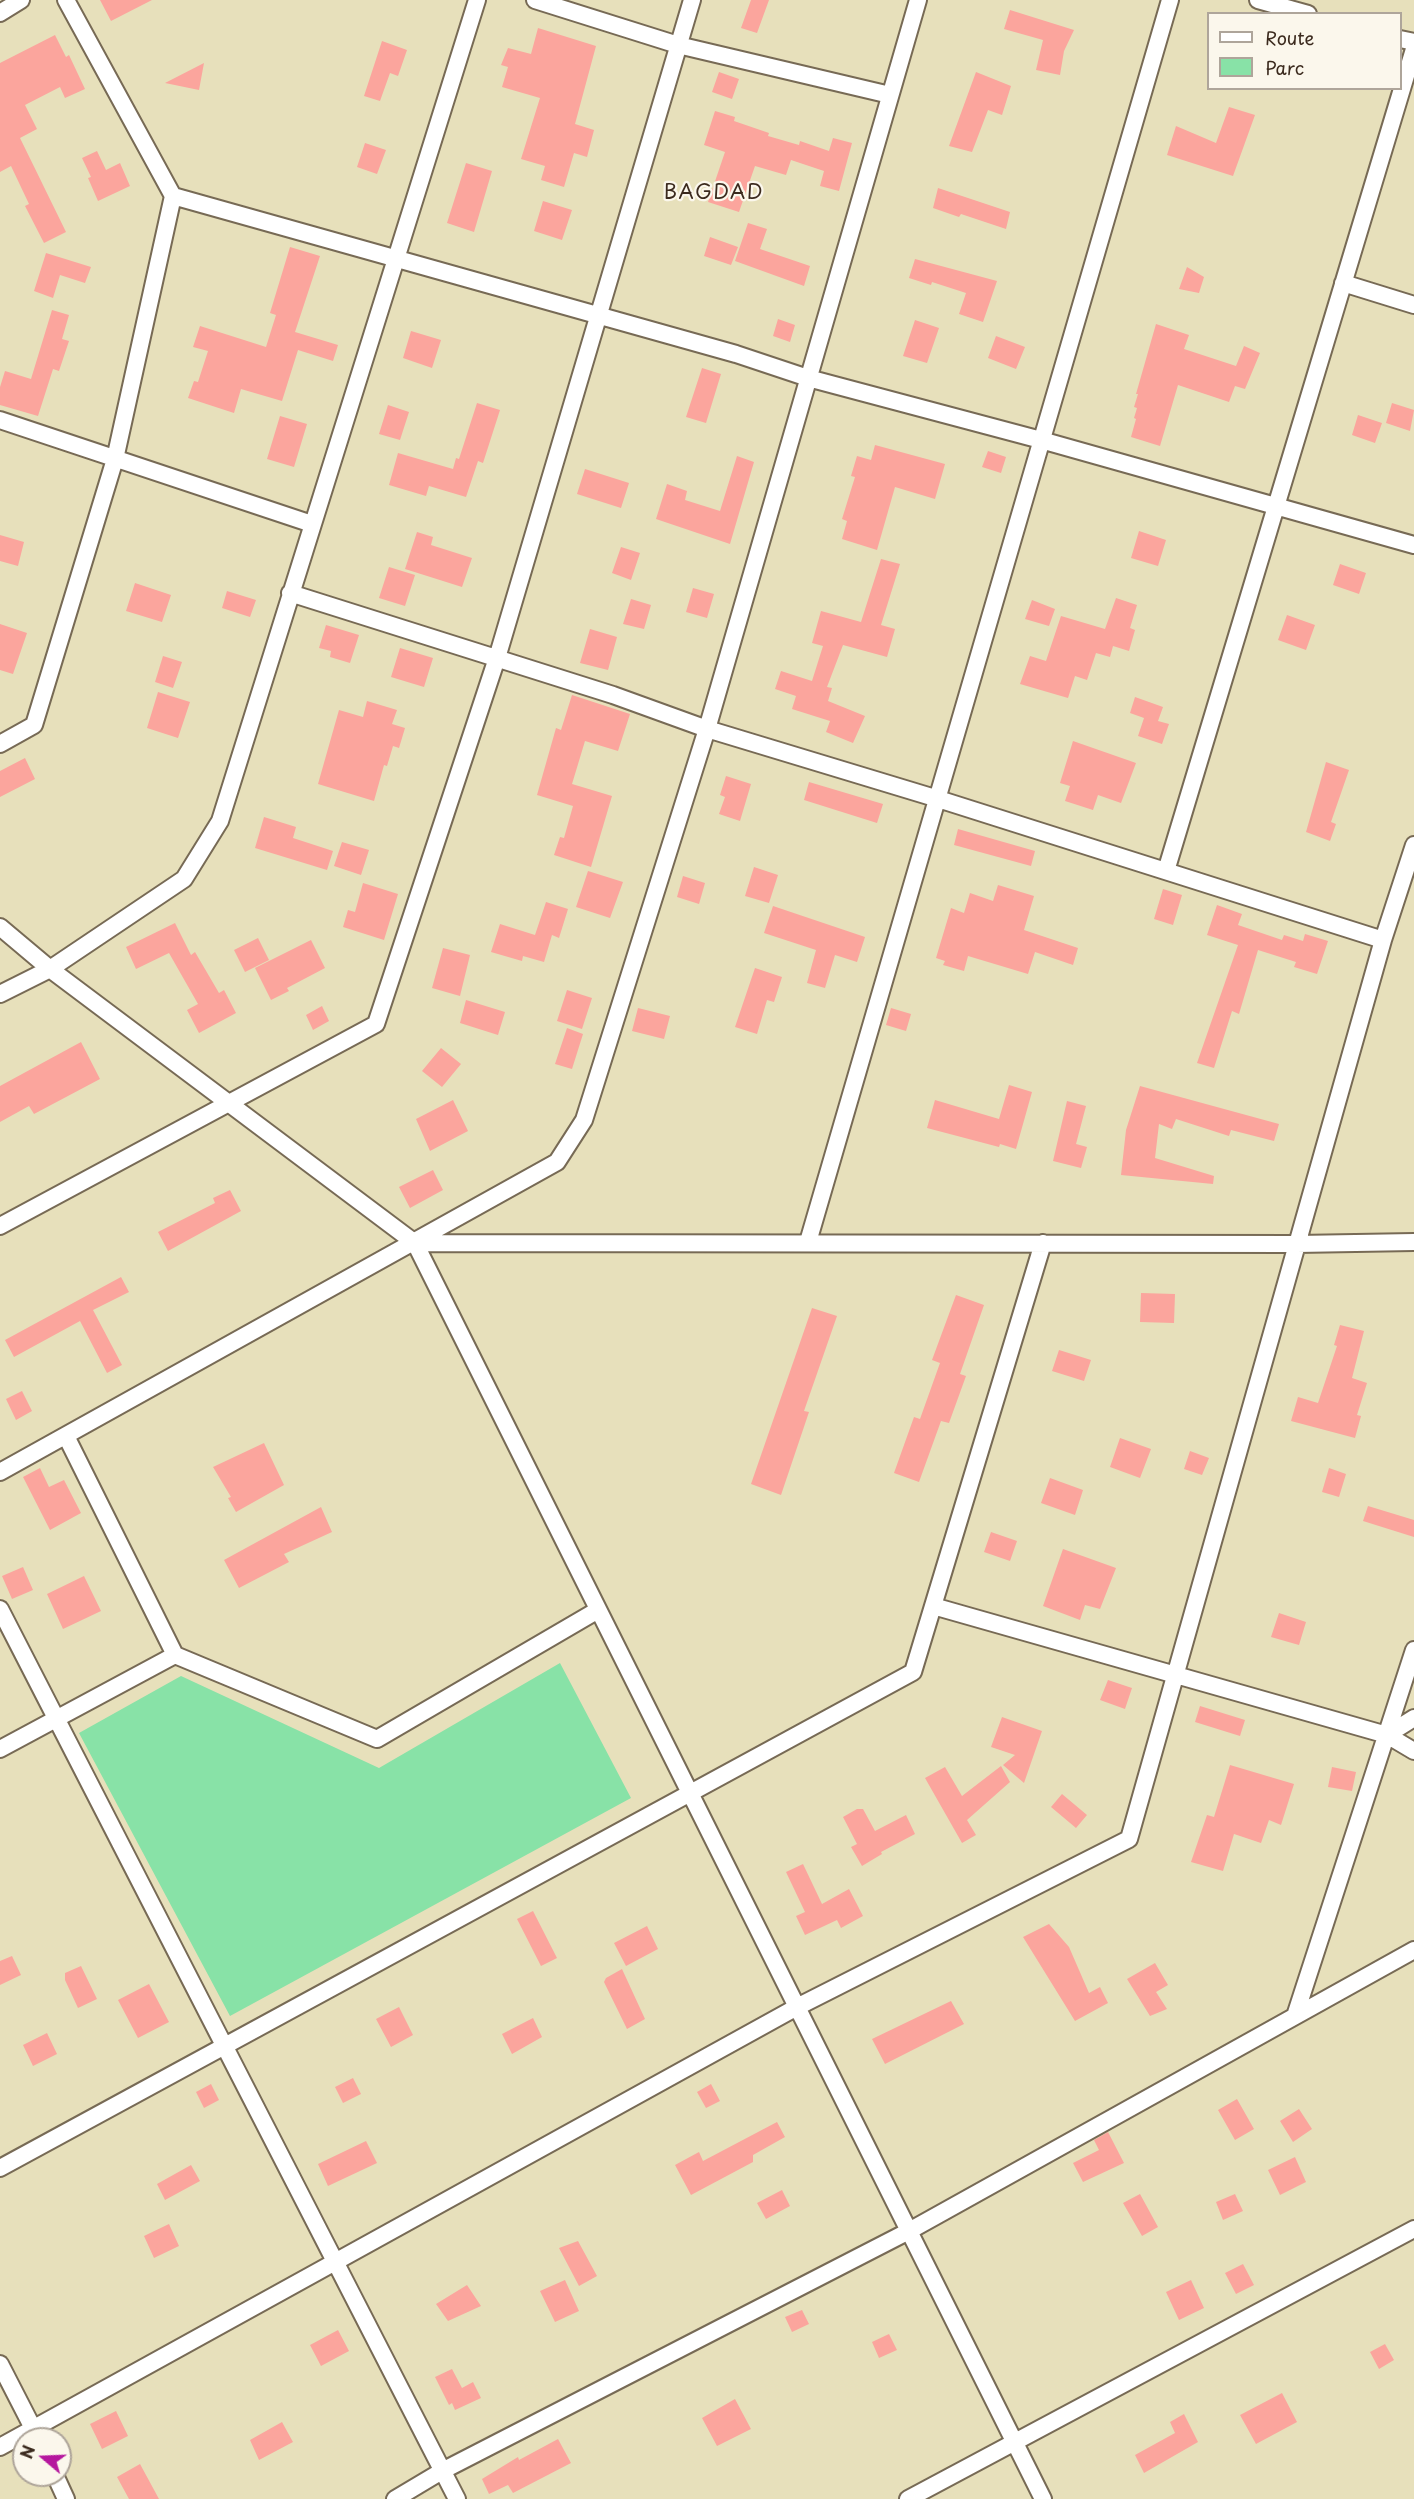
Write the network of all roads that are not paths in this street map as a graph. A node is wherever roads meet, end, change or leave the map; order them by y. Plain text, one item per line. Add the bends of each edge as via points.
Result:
1 (21, 0) edge
2 (66, 0) edge
3 (477, 0) edge
4 (535, 0) edge
5 (692, 0) edge
6 (918, 0) edge
7 (1170, 0) edge
8 (1258, 0) edge
9 (1301, 12) edge
10 (0, 13) edge
11 (678, 45) junction
12 (1414, 49) edge
13 (1402, 89) edge
14 (1402, 90) edge
15 (890, 95) junction
16 (173, 196) junction
17 (396, 258) junction
18 (1343, 283) junction
19 (1414, 305) edge
20 (599, 316) junction
21 (808, 378) junction
22 (0, 420) edge
23 (1041, 440) junction
24 (116, 459) junction
25 (1276, 506) junction
26 (312, 524) junction
27 (1414, 545) edge
28 (290, 592) junction
29 (497, 658) junction
30 (707, 729) junction
31 (0, 744) edge
32 (935, 798) junction
33 (1414, 845) edge
34 (1166, 871) junction
35 (0, 927) edge
36 (1383, 940) junction
37 (50, 969) junction
38 (0, 994) edge
39 (228, 1104) junction
40 (0, 1226) edge
41 (808, 1242) junction
42 (1414, 1242) edge
43 (1043, 1243) junction
44 (414, 1244) junction
45 (1297, 1244) junction
46 (66, 1436) junction
47 (0, 1472) edge
48 (933, 1606) junction
49 (0, 1609) edge
50 (598, 1610) junction
51 (1414, 1650) edge
52 (175, 1655) junction
53 (1176, 1675) junction
54 (1414, 1718) edge
55 (56, 1719) junction
56 (1387, 1735) junction
57 (0, 1749) edge
58 (1414, 1751) edge
59 (689, 1793) junction
60 (1414, 1950) edge
61 (797, 2007) junction
62 (1295, 2016) junction
63 (223, 2045) junction
64 (0, 2168) edge
65 (1414, 2229) edge
66 (909, 2231) junction
67 (335, 2263) junction
68 (0, 2364) edge
69 (32, 2427) edge
70 (48, 2427) edge
71 (1014, 2442) junction
72 (442, 2471) junction
73 (395, 2499) edge
74 (457, 2499) edge
75 (908, 2499) edge
76 (1043, 2499) edge

1 - 10 street
2 - 16 street
3 - 17 street
4 - 11 street
5 - 11 street
6 - 15 street
7 - 23 street
8 - 9 street
11 - 15 street
11 - 20 street
12 - 13 street
14 - 18 street
15 - 21 street
16 - 17 street
16 - 24 street
17 - 20 street
17 - 26 street
18 - 19 street
18 - 25 street
20 - 21 street
20 - 29 street
21 - 23 street
21 - 30 street
22 - 24 street
23 - 25 street
23 - 32 street
24 - 26 street
24 - 31 street via 34,725
25 - 27 street
25 - 34 street
26 - 28 street
28 - 29 street
28 - 37 street via 220,821 184,879
29 - 30 street
29 - 39 street via 376,1024
30 - 32 street
30 - 44 street via 584,1120 558,1162
32 - 34 street
32 - 41 street
33 - 36 street
34 - 36 street
35 - 37 street
36 - 45 street
37 - 38 street
37 - 39 street
39 - 40 street
39 - 44 street
41 - 43 street
41 - 44 street
42 - 45 street
43 - 45 street
43 - 48 street
44 - 46 street
44 - 50 street
45 - 53 street
46 - 47 street
46 - 52 street
48 - 53 street
48 - 59 street via 913,1672
49 - 55 street
50 - 52 street via 377,1739
50 - 59 street
51 - 56 street
52 - 55 street
53 - 56 street
53 - 61 street via 1129,1839
54 - 56 street
55 - 57 street
55 - 63 street
56 - 58 street
56 - 62 street
59 - 61 street
59 - 63 street
60 - 62 street
61 - 66 street
61 - 67 street
62 - 66 street
63 - 64 street
63 - 67 street
65 - 71 street
66 - 71 street
66 - 72 street
67 - 70 street
67 - 72 street
68 - 69 street
71 - 75 street
71 - 76 street
72 - 73 street
72 - 74 street

